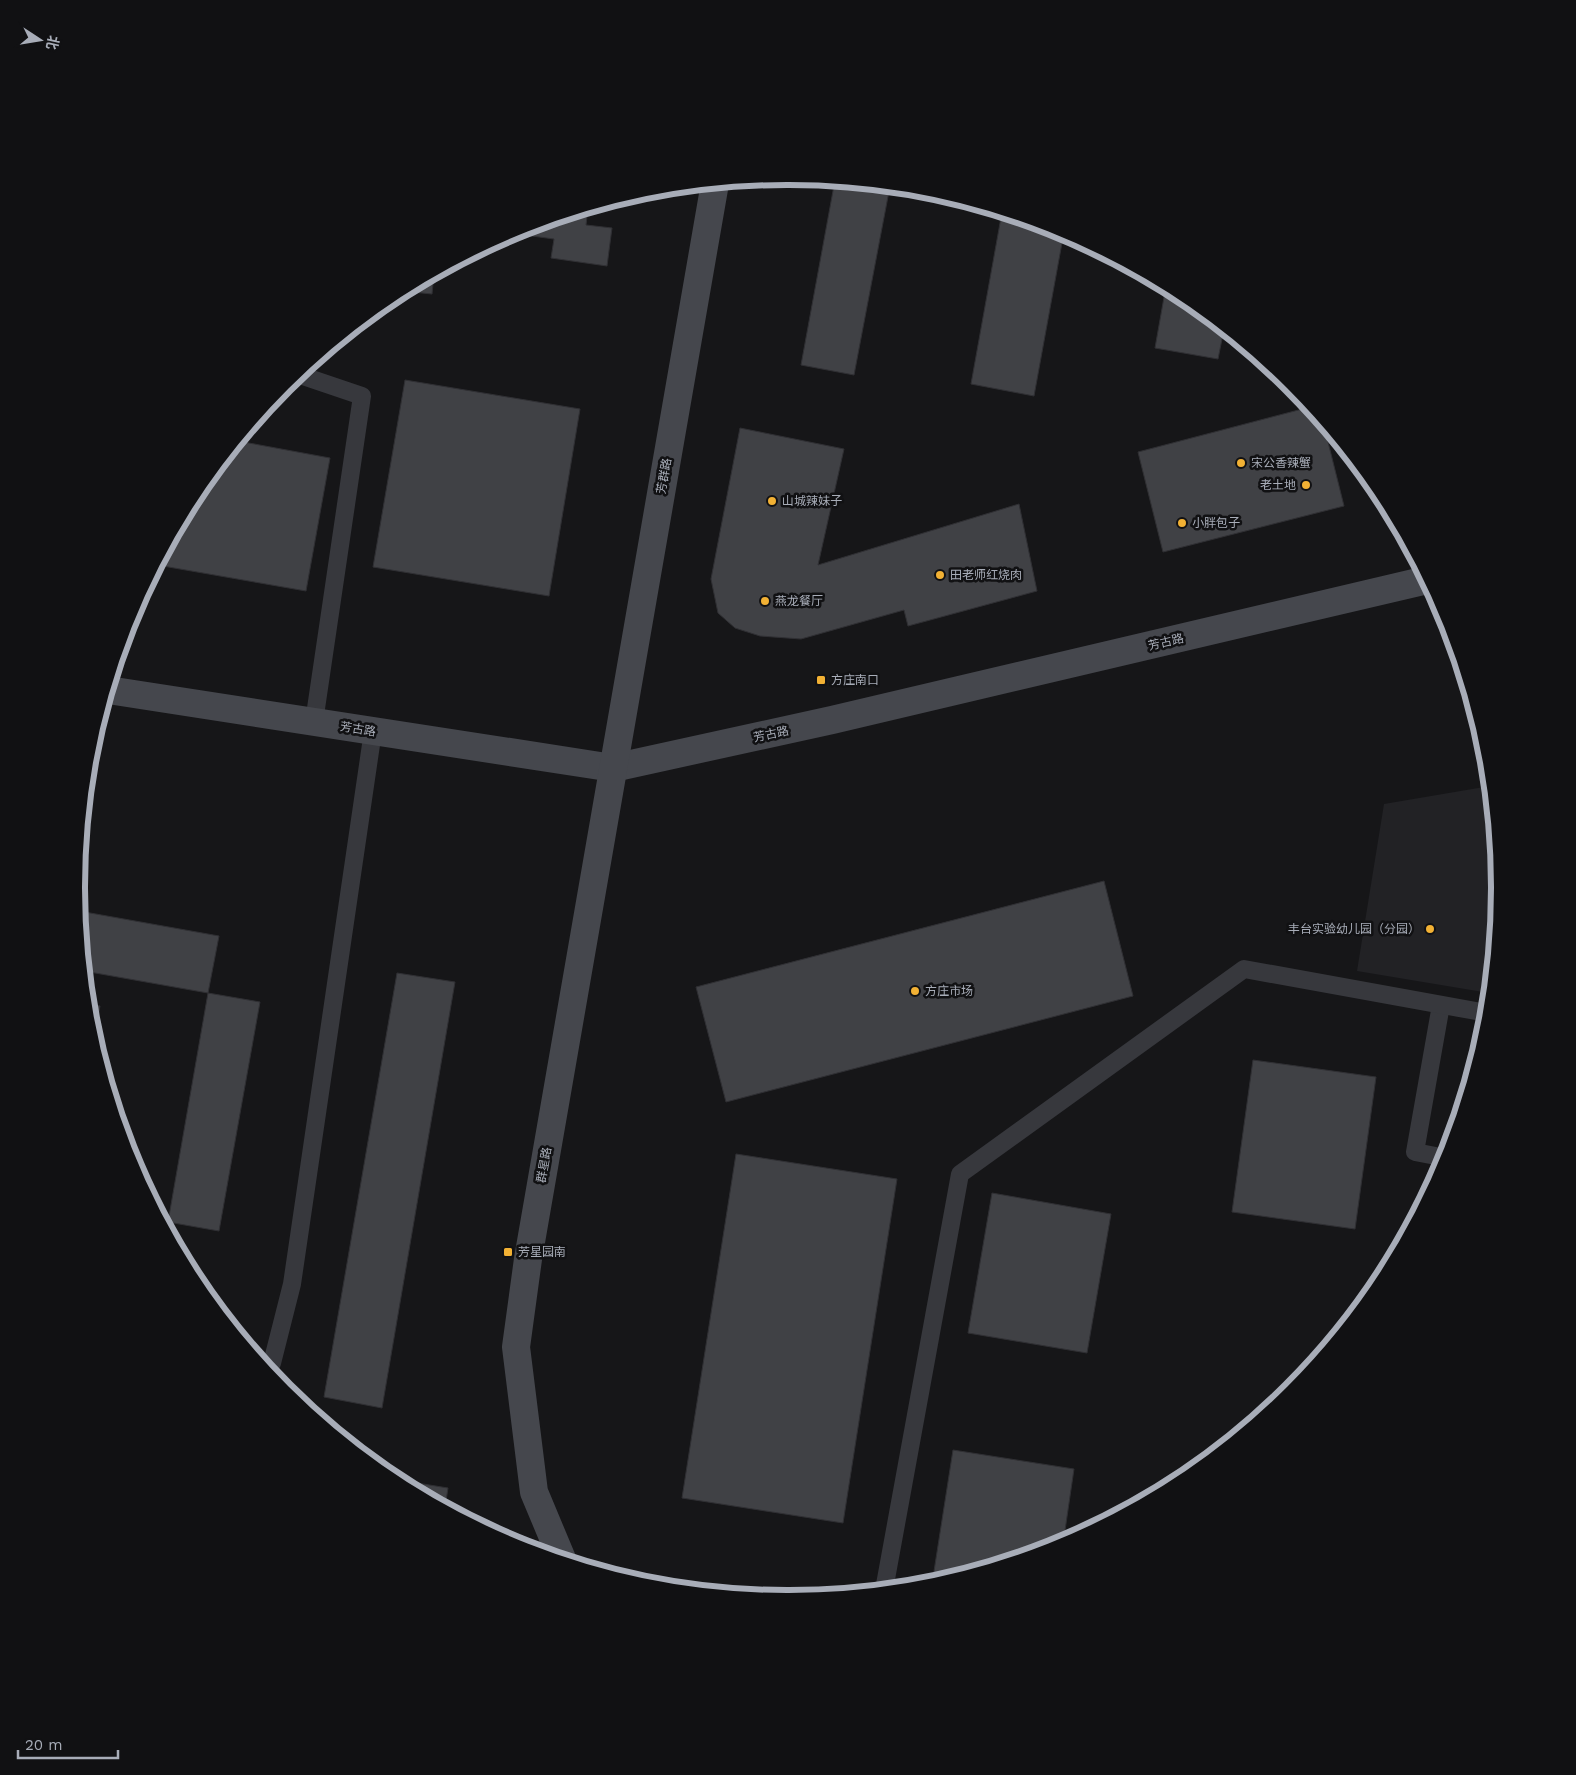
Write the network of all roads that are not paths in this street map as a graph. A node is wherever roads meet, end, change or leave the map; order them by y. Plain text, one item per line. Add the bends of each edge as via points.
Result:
1 (714, 189) edge
2 (305, 377) edge
3 (1421, 581) edge
4 (113, 691) edge
5 (314, 722) junction
6 (373, 731) junction
7 (613, 768) junction
8 (1441, 1005) junction
9 (1479, 1012) edge
10 (1437, 1156) edge
11 (271, 1363) edge
12 (559, 1552) edge
13 (885, 1583) edge

1 - 7 street, 芳群路
2 - 5 lane via 362,396
3 - 7 street, 芳古路 via 832,720
4 - 5 street, 芳古路
5 - 6 street, 芳古路
6 - 7 street, 芳古路
6 - 11 lane via 292,1284
7 - 12 street, 群星路 via 516,1347 534,1492
8 - 9 lane
8 - 10 lane via 1415,1152
8 - 13 lane via 1244,970 960,1174

